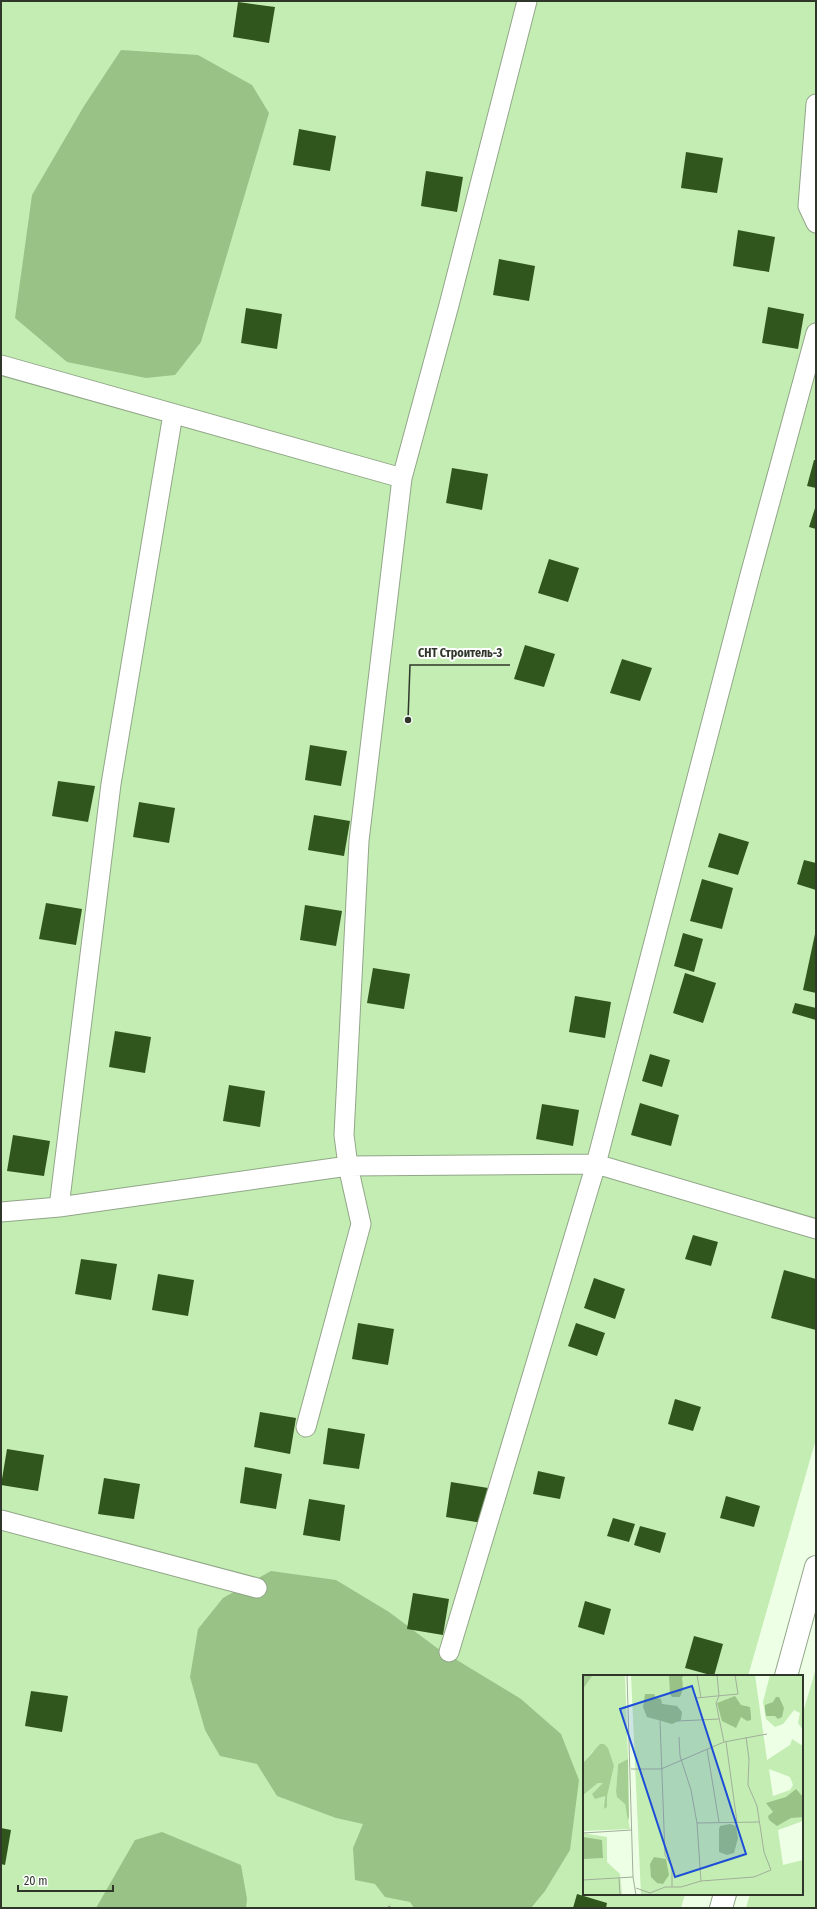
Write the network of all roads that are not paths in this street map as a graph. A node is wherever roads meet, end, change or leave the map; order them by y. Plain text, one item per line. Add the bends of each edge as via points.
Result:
1 (527, 1) edge
2 (816, 104) edge
3 (816, 224) edge
4 (816, 333) edge
5 (1, 365) edge
6 (173, 414) junction
7 (402, 478) junction
8 (596, 1164) junction
9 (348, 1166) junction
10 (59, 1207) junction
11 (1, 1212) edge
12 (816, 1229) edge
13 (306, 1427) dead end
14 (1, 1520) edge
15 (816, 1567) edge
16 (257, 1588) dead end
17 (449, 1652) dead end
18 (786, 1675) edge
19 (725, 1895) edge
20 (721, 1908) edge

1 - 7 lane
2 - 3 lane via 808,206
4 - 8 lane
5 - 6 lane
6 - 7 lane
6 - 10 lane via 111,784
7 - 9 lane via 359,841 344,1135
8 - 9 lane
8 - 12 lane
8 - 17 lane
9 - 10 lane
9 - 13 lane via 361,1224
10 - 11 lane
14 - 16 lane
15 - 18 street
19 - 20 street

